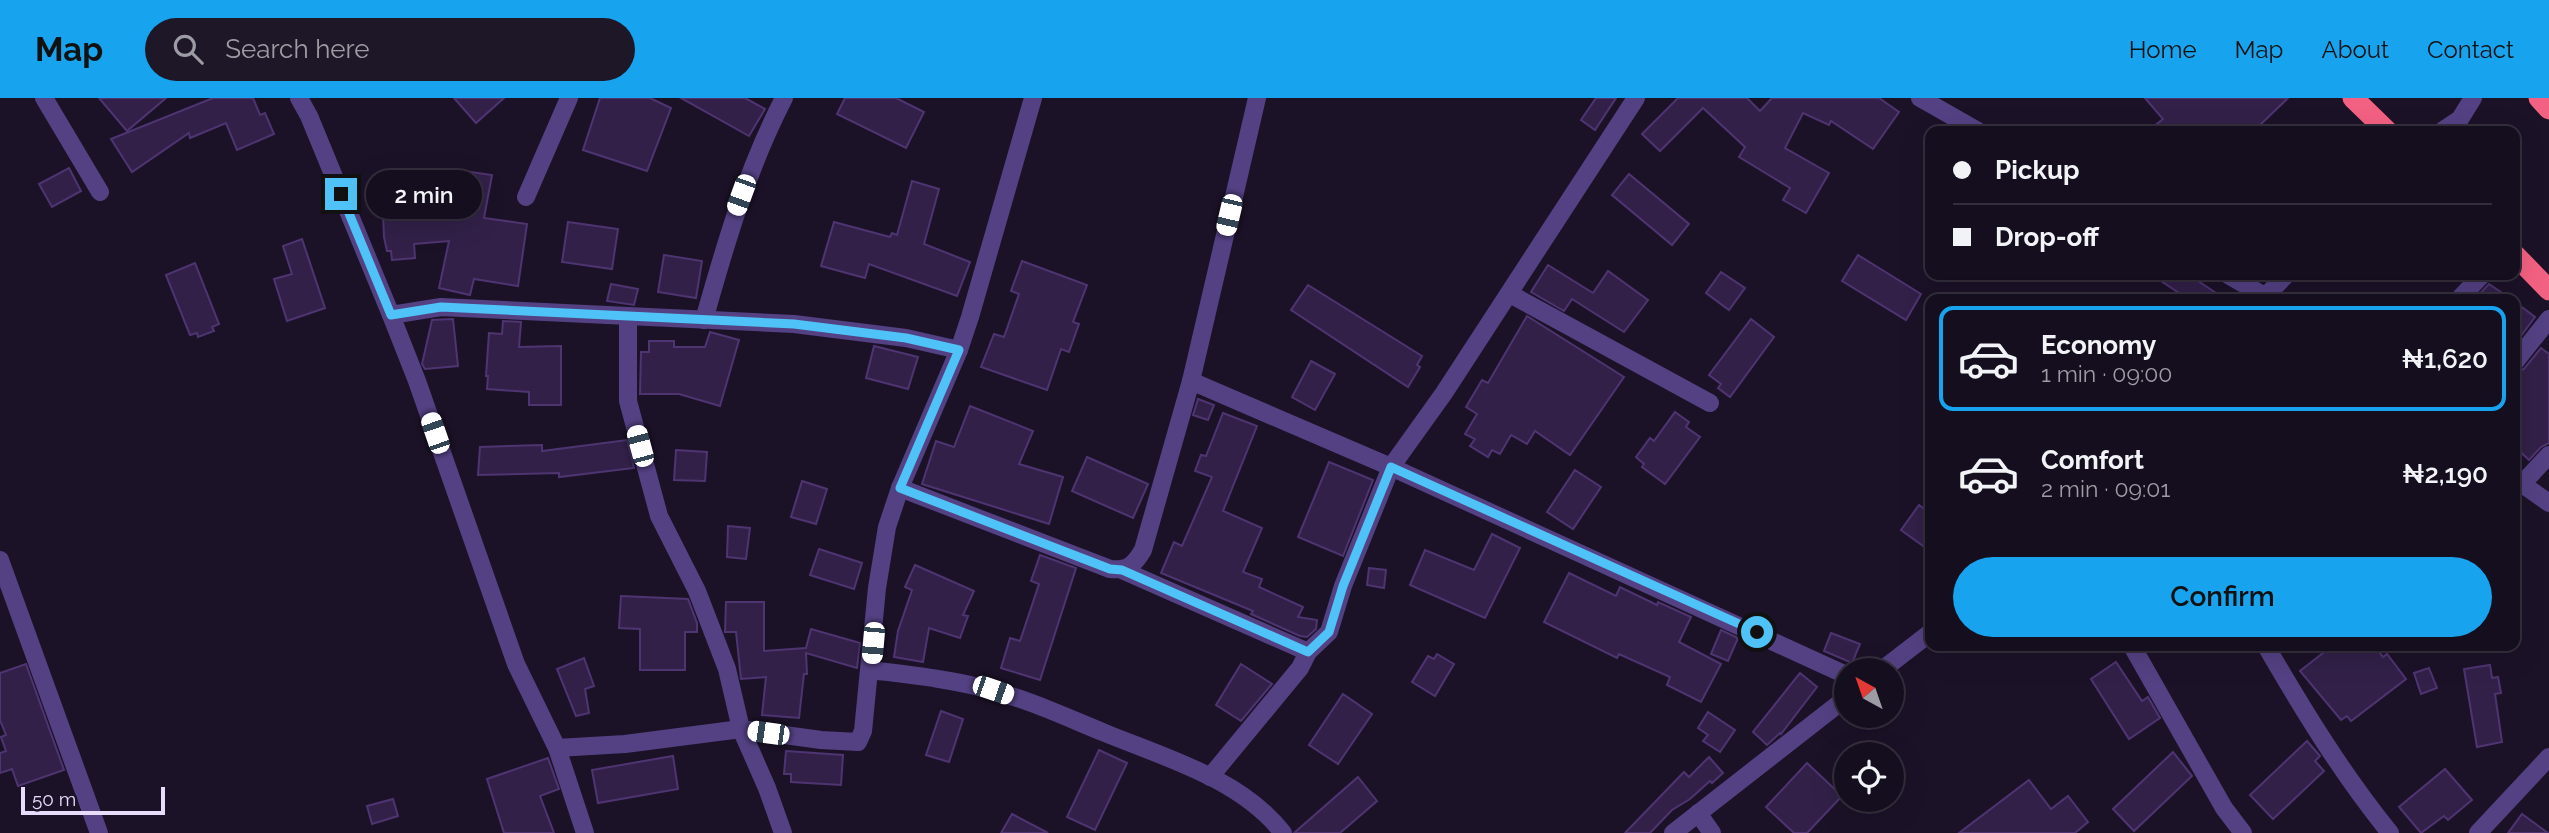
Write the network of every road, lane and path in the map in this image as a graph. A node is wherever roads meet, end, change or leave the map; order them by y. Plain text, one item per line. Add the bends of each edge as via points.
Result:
1 (44, 98) edge
2 (299, 98) edge
3 (569, 98) edge
4 (784, 98) edge
5 (1032, 98) edge
6 (1257, 98) edge
7 (1636, 98) edge
8 (1920, 98) edge
9 (2353, 98) edge
10 (2473, 98) edge
11 (2539, 98) edge
12 (2549, 109) edge
13 (1969, 126) edge
14 (2382, 126) edge
15 (2450, 126) edge
16 (100, 192) dead end
17 (526, 197) dead end
18 (2520, 260) edge
19 (2236, 280) edge
20 (2282, 280) edge
21 (2477, 280) edge
22 (2549, 290) edge
23 (1510, 293) junction
24 (2259, 294) edge
25 (2269, 294) edge
26 (2464, 294) edge
27 (391, 315) junction
28 (628, 316) junction
29 (2549, 318) edge
30 (704, 320) junction
31 (959, 350) junction
32 (2520, 356) edge
33 (1191, 382) junction
34 (1710, 403) dead end
35 (2549, 455) edge
36 (1391, 467) junction
37 (2520, 481) edge
38 (2520, 483) edge
39 (900, 488) junction
40 (2549, 503) edge
41 (0, 559) edge
42 (1122, 570) junction
43 (1925, 637) edge
44 (2135, 651) edge
45 (2269, 651) edge
46 (1308, 652) junction
47 (1898, 658) edge
48 (870, 670) junction
49 (1834, 670) edge
50 (1834, 707) edge
51 (741, 729) junction
52 (557, 748) junction
53 (2549, 757) edge
54 (1210, 777) junction
55 (1698, 813) junction
56 (99, 833) edge
57 (585, 833) edge
58 (782, 833) edge
59 (1283, 833) edge
60 (1673, 833) edge
61 (1712, 833) edge
62 (2243, 833) edge
63 (2390, 833) edge
64 (2478, 833) edge

1 - 16 street
2 - 27 street
3 - 17 street
4 - 30 street via 733,217
5 - 31 street
6 - 33 street
7 - 23 street
8 - 13 street
9 - 14 highway
10 - 15 street via 2460,119
11 - 12 highway
18 - 22 highway
19 - 24 street
20 - 25 street
21 - 26 street
23 - 34 street
23 - 36 street
27 - 28 street via 441,307
27 - 52 street via 516,664
28 - 30 street
28 - 51 street via 628,401 659,516 697,591 727,669
29 - 32 street
30 - 31 street via 849,329
31 - 39 street
33 - 36 street
33 - 42 street via 1143,550 1131,567
35 - 37 street
36 - 46 street via 1329,632
36 - 49 street
38 - 40 street
39 - 42 street
39 - 48 street via 882,555
41 - 56 street
42 - 46 street
43 - 47 street
44 - 62 street via 2224,808
45 - 63 street via 2331,755
46 - 54 street via 1300,668
48 - 51 street via 858,742
48 - 54 street via 993,690
50 - 55 street
51 - 52 street
51 - 58 street
52 - 57 street
53 - 64 street
54 - 59 street via 1269,815
55 - 60 street
55 - 61 street

